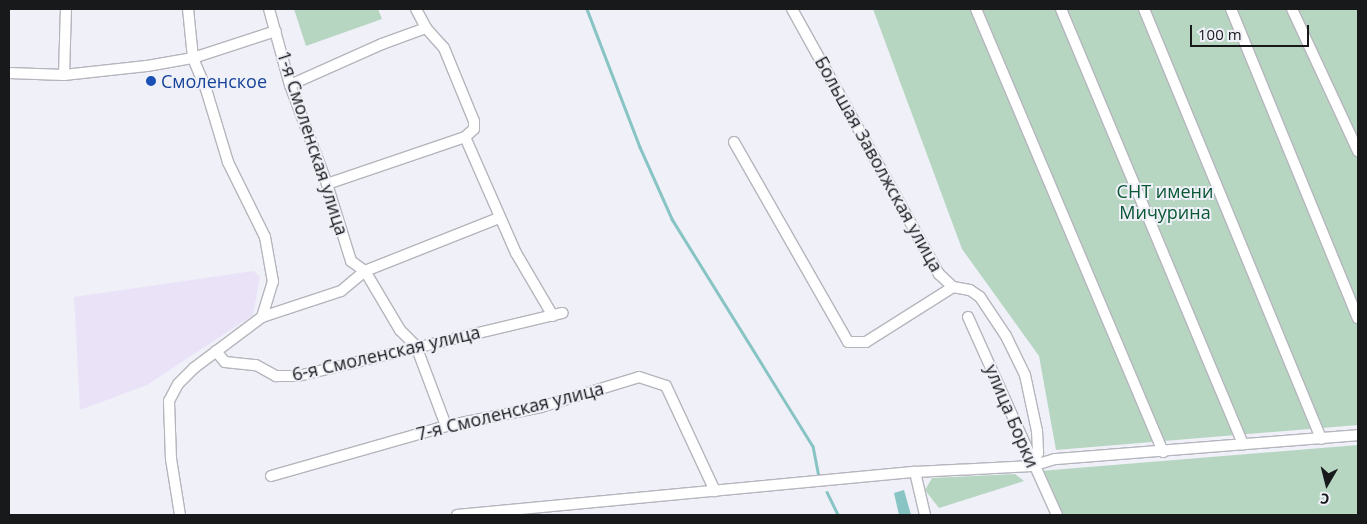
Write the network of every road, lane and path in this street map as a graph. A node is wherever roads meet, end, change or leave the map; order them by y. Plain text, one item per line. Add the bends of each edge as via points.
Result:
1 (66, 9) edge
2 (188, 9) edge
3 (269, 9) edge
4 (416, 9) edge
5 (792, 9) edge
6 (976, 9) edge
7 (1061, 9) edge
8 (1144, 9) edge
9 (1231, 9) edge
10 (1292, 9) edge
11 (426, 28) junction
12 (276, 31) junction
13 (193, 58) junction
14 (9, 73) edge
15 (64, 76) junction
16 (290, 85) junction
17 (465, 137) junction
18 (734, 142) dead end
19 (1358, 151) edge
20 (327, 184) junction
21 (499, 218) junction
22 (365, 271) junction
23 (953, 287) junction
24 (262, 316) junction
25 (968, 317) dead end
26 (1358, 318) edge
27 (416, 346) junction
28 (216, 352) junction
29 (446, 426) junction
30 (1358, 435) edge
31 (1321, 438) junction
32 (1243, 444) junction
33 (1163, 452) junction
34 (1032, 466) junction
35 (915, 472) junction
36 (271, 476) dead end
37 (715, 491) junction
38 (180, 515) edge
39 (457, 515) edge
40 (925, 515) edge
41 (1057, 515) edge

1 - 15 street
2 - 13 street
3 - 12 street, 1-я Смоленская улица
4 - 11 street
5 - 23 street, Большая Заволжская улица via 940,274
6 - 33 street
7 - 32 street
8 - 31 street
9 - 26 street
10 - 19 street
11 - 16 street
11 - 17 street via 444,48 474,121 474,130
12 - 13 street
12 - 16 street, 1-я Смоленская улица
13 - 15 street
13 - 24 street via 206,88 228,162 265,237 273,282
14 - 15 street
16 - 20 street, 1-я Смоленская улица
17 - 20 street
17 - 21 street
18 - 23 street via 848,342 866,342
20 - 22 street, 1-я Смоленская улица via 351,261
21 - 22 street
21 - 27 street, 6-я Смоленская улица via 558,315
22 - 24 street via 341,291
22 - 27 street, 1-я Смоленская улица via 400,330
23 - 34 street, Большая Заволжская улица via 970,290 980,298 1006,336 1025,375 1038,431 1038,453
24 - 28 street
25 - 34 street, улица Борки via 1023,438
27 - 28 street, 6-я Смоленская улица via 298,376 276,376 256,365 225,362
27 - 29 street
28 - 38 street via 178,384 168,401 171,459
29 - 36 street, 7-я Смоленская улица
29 - 37 street, 7-я Смоленская улица via 541,407 633,378 648,379 666,386
30 - 31 street
31 - 32 street
32 - 33 street
33 - 34 street via 1055,459
34 - 35 street
34 - 41 street, улица Борки
35 - 37 street
35 - 40 street
37 - 39 street

